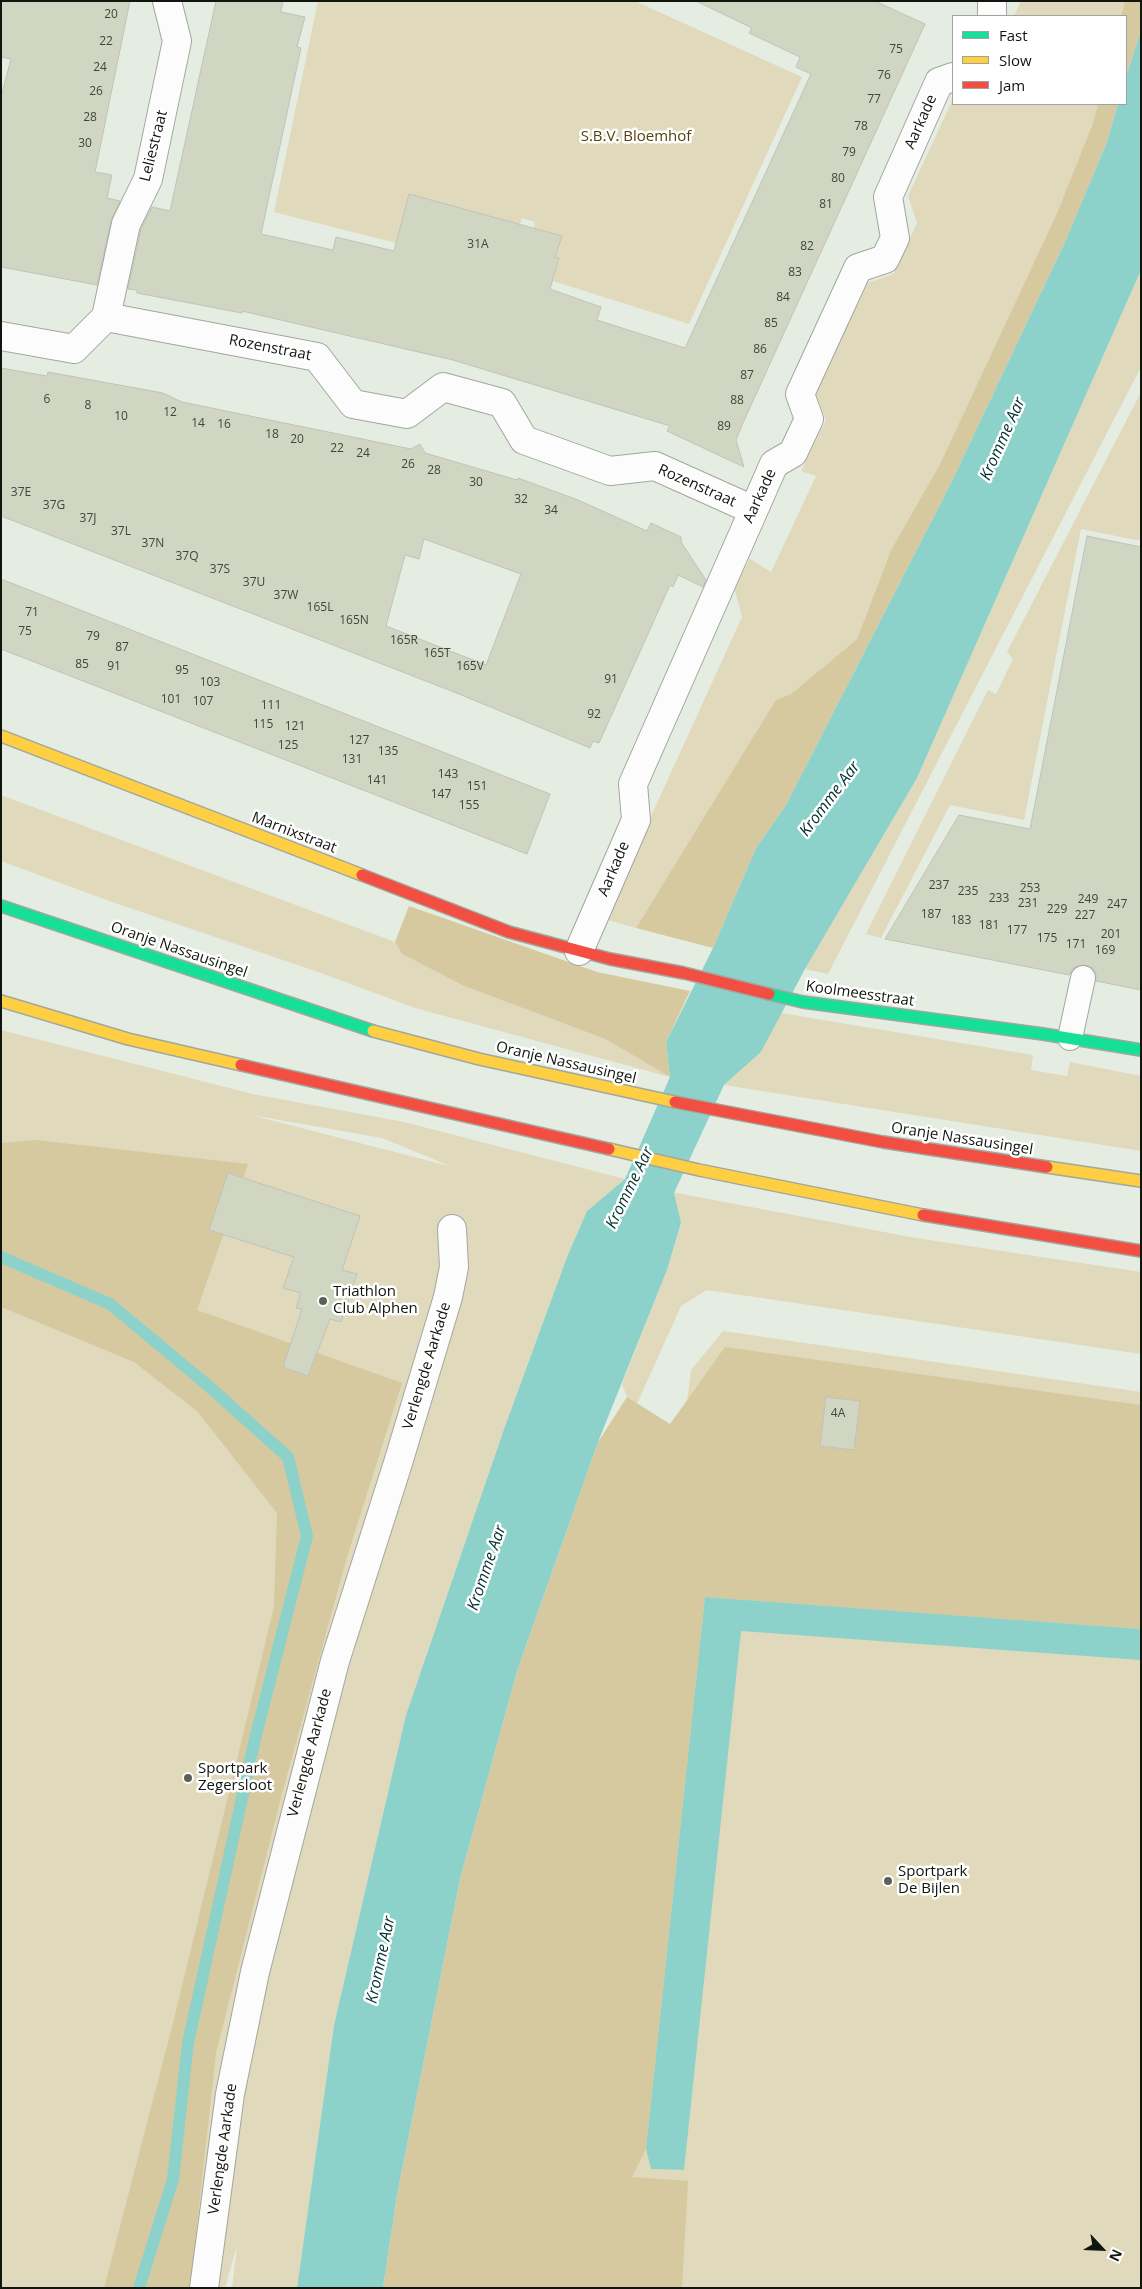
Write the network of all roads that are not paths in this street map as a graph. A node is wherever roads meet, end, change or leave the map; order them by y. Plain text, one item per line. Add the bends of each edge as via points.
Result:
1 (168, 1) edge
2 (992, 1) edge
3 (992, 15) edge
4 (952, 77) edge
5 (106, 317) junction
6 (1, 336) edge
7 (753, 510) junction
8 (1, 736) edge
9 (1, 906) edge
10 (578, 951) junction
11 (1082, 978) dead end
12 (1, 1001) edge
13 (1070, 1038) junction
14 (1141, 1050) edge
15 (1141, 1181) edge
16 (452, 1229) dead end
17 (1141, 1251) edge
18 (204, 2288) edge

1 - 5 street, Leliestraat via 178,40 148,179 126,224
2 - 3 street
4 - 7 street, Aarkade via 938,82 888,197 895,238 885,259 858,268 800,394 809,419 793,453 774,464
5 - 6 street via 74,349
5 - 7 street, Rozenstraat via 317,357 352,404 407,414 443,387 502,403 524,440 610,471 655,466
7 - 10 street, Aarkade via 633,784 636,820
8 - 10 main road, Marnixstraat via 509,932
9 - 15 main road, Oranje Nassausingel via 373,1031 471,1057 647,1097 883,1142
10 - 13 main road, Koolmeesstraat via 803,1002
11 - 13 lane
12 - 17 main road via 128,1039 699,1170 932,1217
13 - 14 main road, Koolmeesstraat
16 - 18 street, Verlengde Aarkade via 454,1267 448,1297 335,1661 255,1972 230,2094

